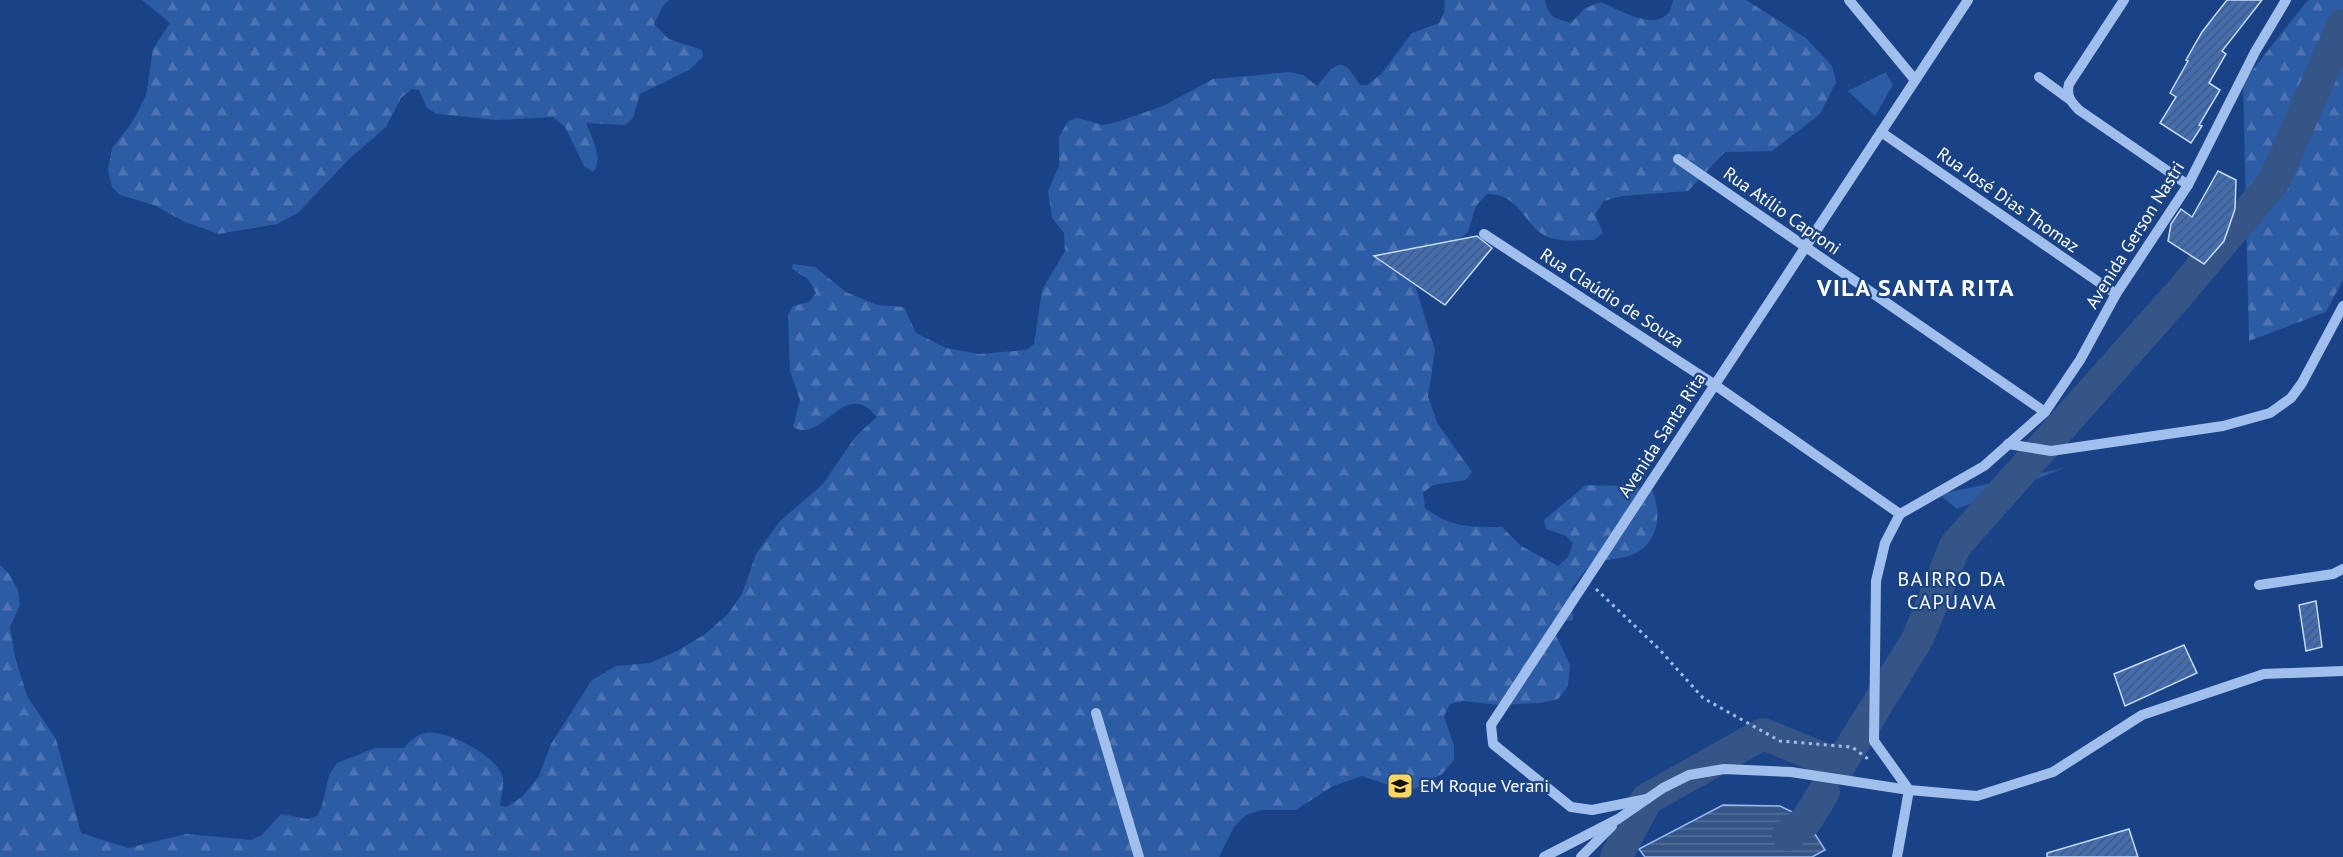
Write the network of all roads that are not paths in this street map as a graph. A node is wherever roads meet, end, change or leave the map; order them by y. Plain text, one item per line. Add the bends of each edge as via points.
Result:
1 (1849, 0) edge
2 (1968, 0) edge
3 (2124, 0) edge
4 (2286, 0) edge
5 (2039, 77) dead end
6 (1915, 80) junction
7 (2070, 100) junction
8 (1881, 132) junction
9 (1678, 159) dead end
10 (2188, 184) junction
11 (1484, 234) dead end
12 (1805, 247) junction
13 (2116, 294) junction
14 (2343, 306) edge
15 (1715, 385) junction
16 (2044, 412) junction
17 (2008, 444) junction
18 (1900, 514) junction
19 (2343, 569) edge
20 (2259, 585) dead end
21 (2343, 671) edge
22 (1096, 713) dead end
23 (1909, 790) junction
24 (1647, 799) junction
25 (1618, 819) junction
26 (1138, 857) edge
27 (1544, 857) edge
28 (1581, 857) edge
29 (1897, 857) edge

1 - 6 street
2 - 6 street, Avenida Santa Rita
3 - 7 street via 2069,84
4 - 10 street, Avenida Gerson Nastri
5 - 7 street
6 - 8 street, Avenida Santa Rita
7 - 10 street
8 - 12 street, Avenida Santa Rita
8 - 13 street, Rua José Dias Thomaz
9 - 12 street, Rua Atílio Caproni
10 - 13 street, Avenida Gerson Nastri
11 - 15 street, Rua Claúdio de Souza
12 - 15 street, Avenida Santa Rita
12 - 16 street, Rua Atílio Caproni
13 - 16 street, Avenida Gerson Nastri via 2080,360
14 - 17 street via 2302,383 2291,398 2270,413 2223,426 2051,452
15 - 18 street, Rua Claúdio de Souza
15 - 24 street, Avenida Santa Rita via 1491,725 1493,744 1571,807 1592,810
16 - 17 street, Avenida Gerson Nastri
17 - 18 street, Avenida Gerson Nastri via 1984,466
18 - 23 street via 1885,543 1876,581 1874,741
19 - 20 street via 2333,574
21 - 23 street via 2264,674 2142,715 2053,772 1977,796
22 - 26 street
23 - 24 street via 1791,772 1725,769 1689,775
23 - 29 street
24 - 25 street
25 - 27 street
25 - 28 street

